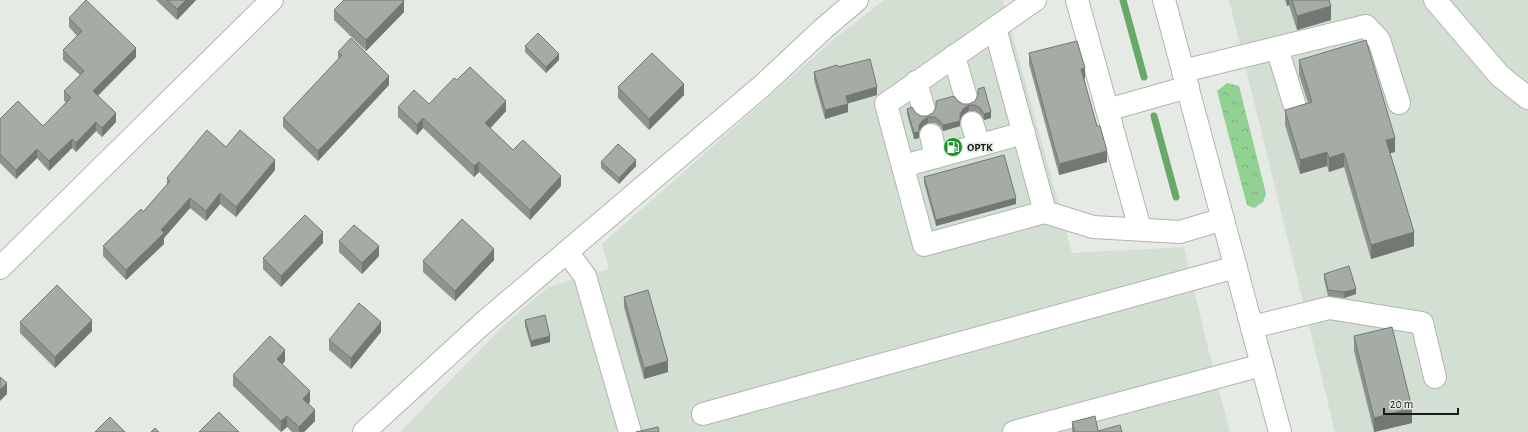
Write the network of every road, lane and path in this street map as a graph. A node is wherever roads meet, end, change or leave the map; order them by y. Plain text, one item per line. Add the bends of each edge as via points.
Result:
1 (272, 0) edge
2 (857, 0) edge
3 (1035, 0) edge
4 (1078, 0) edge
5 (1164, 0) edge
6 (1435, 0) edge
7 (995, 28) junction
8 (1277, 48) junction
9 (954, 56) junction
10 (1185, 79) junction
11 (916, 82) junction
12 (966, 98) dead end
13 (1528, 98) edge
14 (1294, 103) dead end
15 (1399, 103) dead end
16 (924, 110) dead end
17 (1107, 110) junction
18 (972, 123) dead end
19 (1024, 133) junction
20 (931, 135) dead end
21 (979, 145) junction
22 (936, 157) junction
23 (903, 166) junction
24 (1045, 212) junction
25 (1223, 219) junction
26 (1140, 229) junction
27 (566, 252) junction
28 (1236, 267) junction
29 (0, 268) edge
30 (1252, 327) junction
31 (1262, 365) junction
32 (1435, 377) dead end
33 (703, 414) dead end
34 (364, 432) edge
35 (630, 432) edge
36 (1014, 432) edge
37 (1280, 432) edge

1 - 29 street
2 - 27 street via 762,86
3 - 7 street
4 - 17 street
5 - 10 street
6 - 13 street via 1500,76
7 - 9 street
7 - 19 street
8 - 10 street
8 - 14 street
8 - 15 street via 1366,26 1379,40
9 - 11 street
9 - 12 street
10 - 17 street
10 - 25 street
11 - 16 street
11 - 23 street via 886,104
17 - 26 street
18 - 21 street
19 - 21 street
19 - 24 street
20 - 22 street
21 - 22 street
22 - 23 street
23 - 24 street via 924,245
24 - 26 street via 1092,227
25 - 26 street via 1180,232
25 - 28 street
27 - 34 street via 482,324
27 - 35 street via 585,276
28 - 30 street
28 - 33 street
30 - 31 street
30 - 32 street via 1329,308 1422,323
31 - 36 street
31 - 37 street

